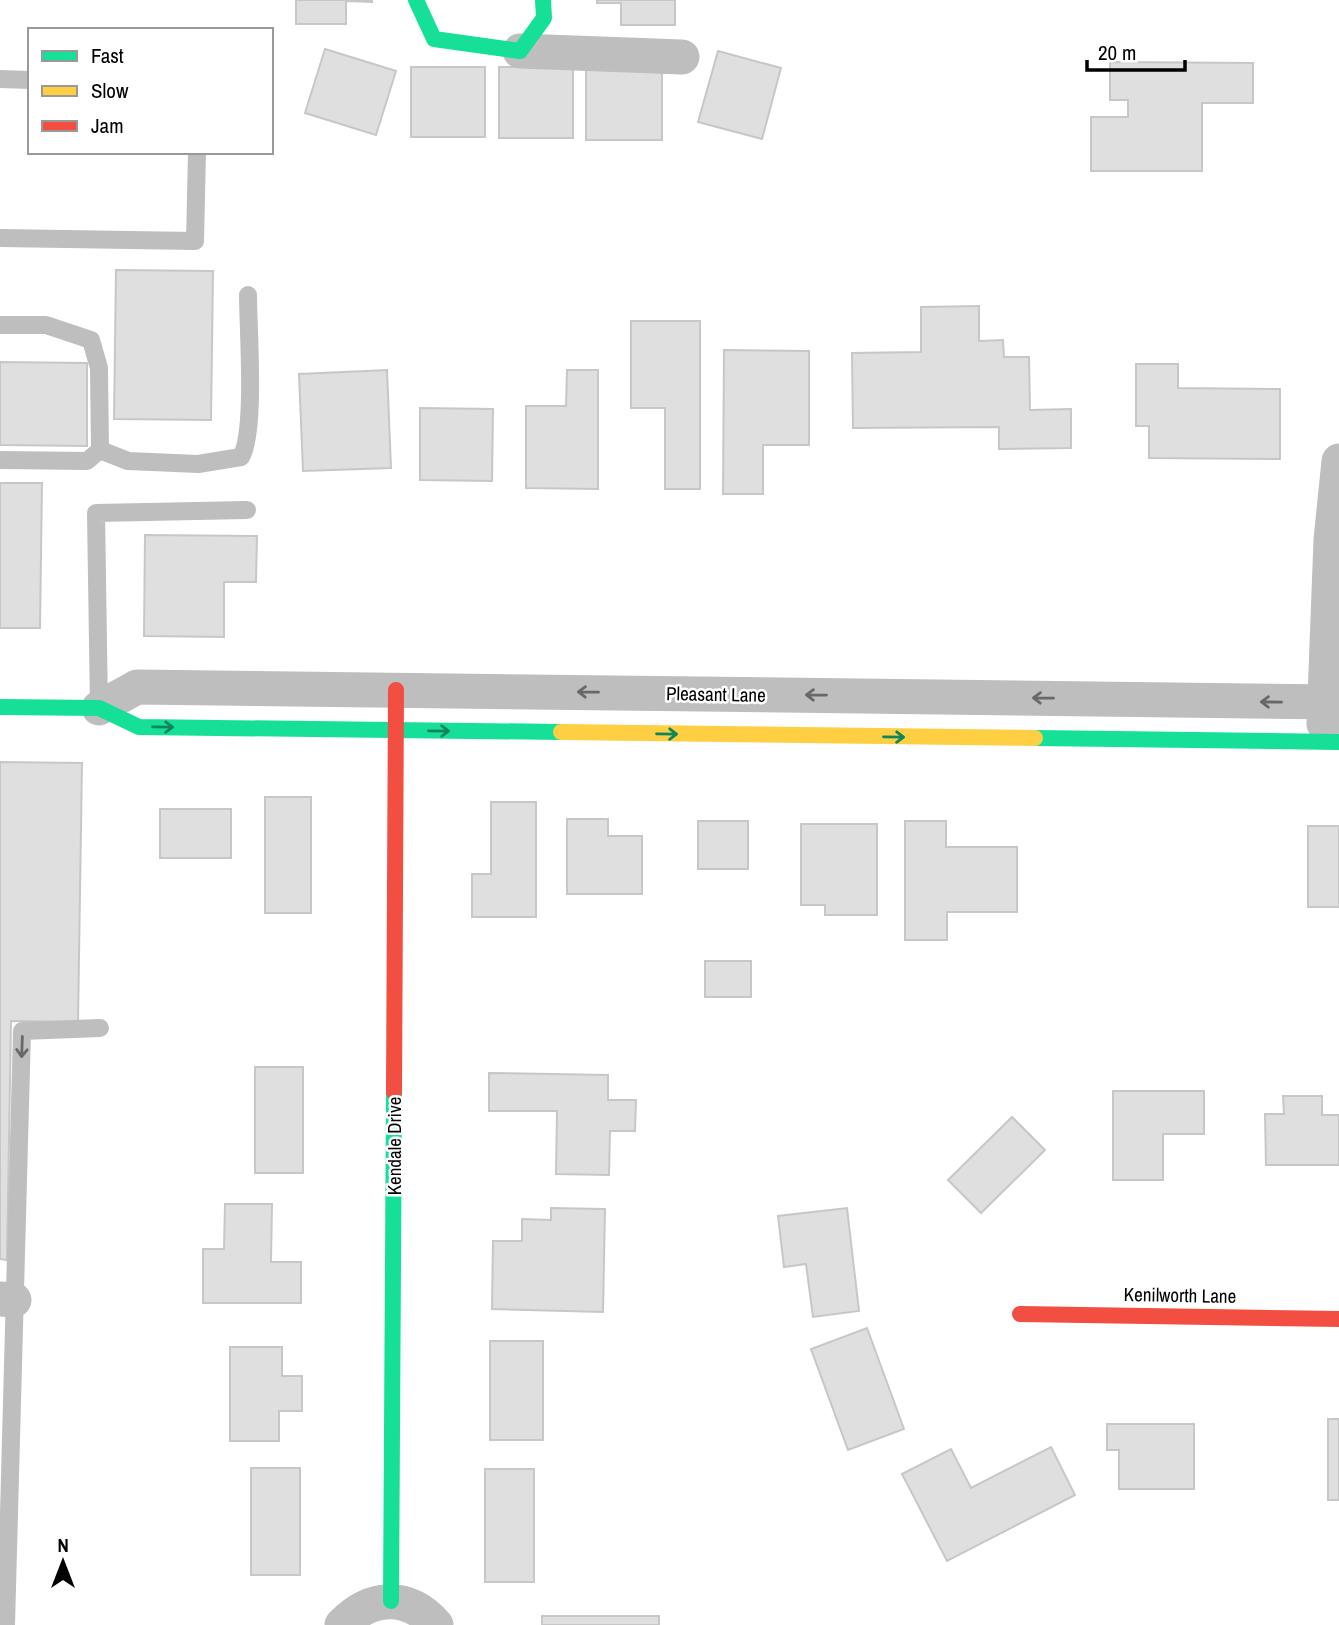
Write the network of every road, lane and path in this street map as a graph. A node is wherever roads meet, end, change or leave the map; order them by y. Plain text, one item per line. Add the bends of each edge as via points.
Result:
1 (416, 0) edge
2 (543, 0) edge
3 (520, 51) junction
4 (682, 57) dead end
5 (0, 79) edge
6 (28, 80) edge
7 (197, 154) edge
8 (0, 238) edge
9 (248, 295) dead end
10 (0, 325) edge
11 (100, 450) junction
12 (0, 460) edge
13 (1339, 461) edge
14 (247, 510) dead end
15 (396, 690) junction
16 (1199, 701) junction
17 (1332, 702) edge
18 (0, 707) edge
19 (99, 708) junction
20 (397, 731) junction
21 (1200, 740) junction
22 (1332, 742) edge
23 (100, 1028) dead end
24 (7, 1299) edge
25 (1020, 1314) dead end
26 (1339, 1319) edge
27 (6, 1375) edge
28 (5, 1508) edge
29 (391, 1601) junction
30 (6, 1625) edge
31 (342, 1625) edge
32 (436, 1625) edge

1 - 3 street via 434,39
2 - 3 street via 544,18
3 - 4 street
5 - 6 lane
7 - 8 lane via 195,241
9 - 11 lane via 249,427 240,457 198,464 128,461
10 - 11 lane via 46,325 91,340 99,368
11 - 12 lane via 87,461
13 - 17 street via 1331,540
14 - 19 lane via 96,513
16 -> 15 street, Pleasant Lane
15 - 19 street, Pleasant Lane via 137,687
15 - 20 street, Kendale Drive
17 -> 16 street, Pleasant Lane
16 - 21 street
17 - 22 street
18 - 19 street, Pleasant Lane
19 -> 20 street, Pleasant Lane via 139,727
20 -> 21 street, Pleasant Lane
20 - 29 street, Kendale Drive
21 - 22 street, Pleasant Lane
23 -> 24 lane via 22,1031
24 - 27 lane
25 - 26 street, Kenilworth Lane
27 - 28 lane
28 - 30 lane
29 - 31 street via 372,1604
29 - 32 street via 410,1605

